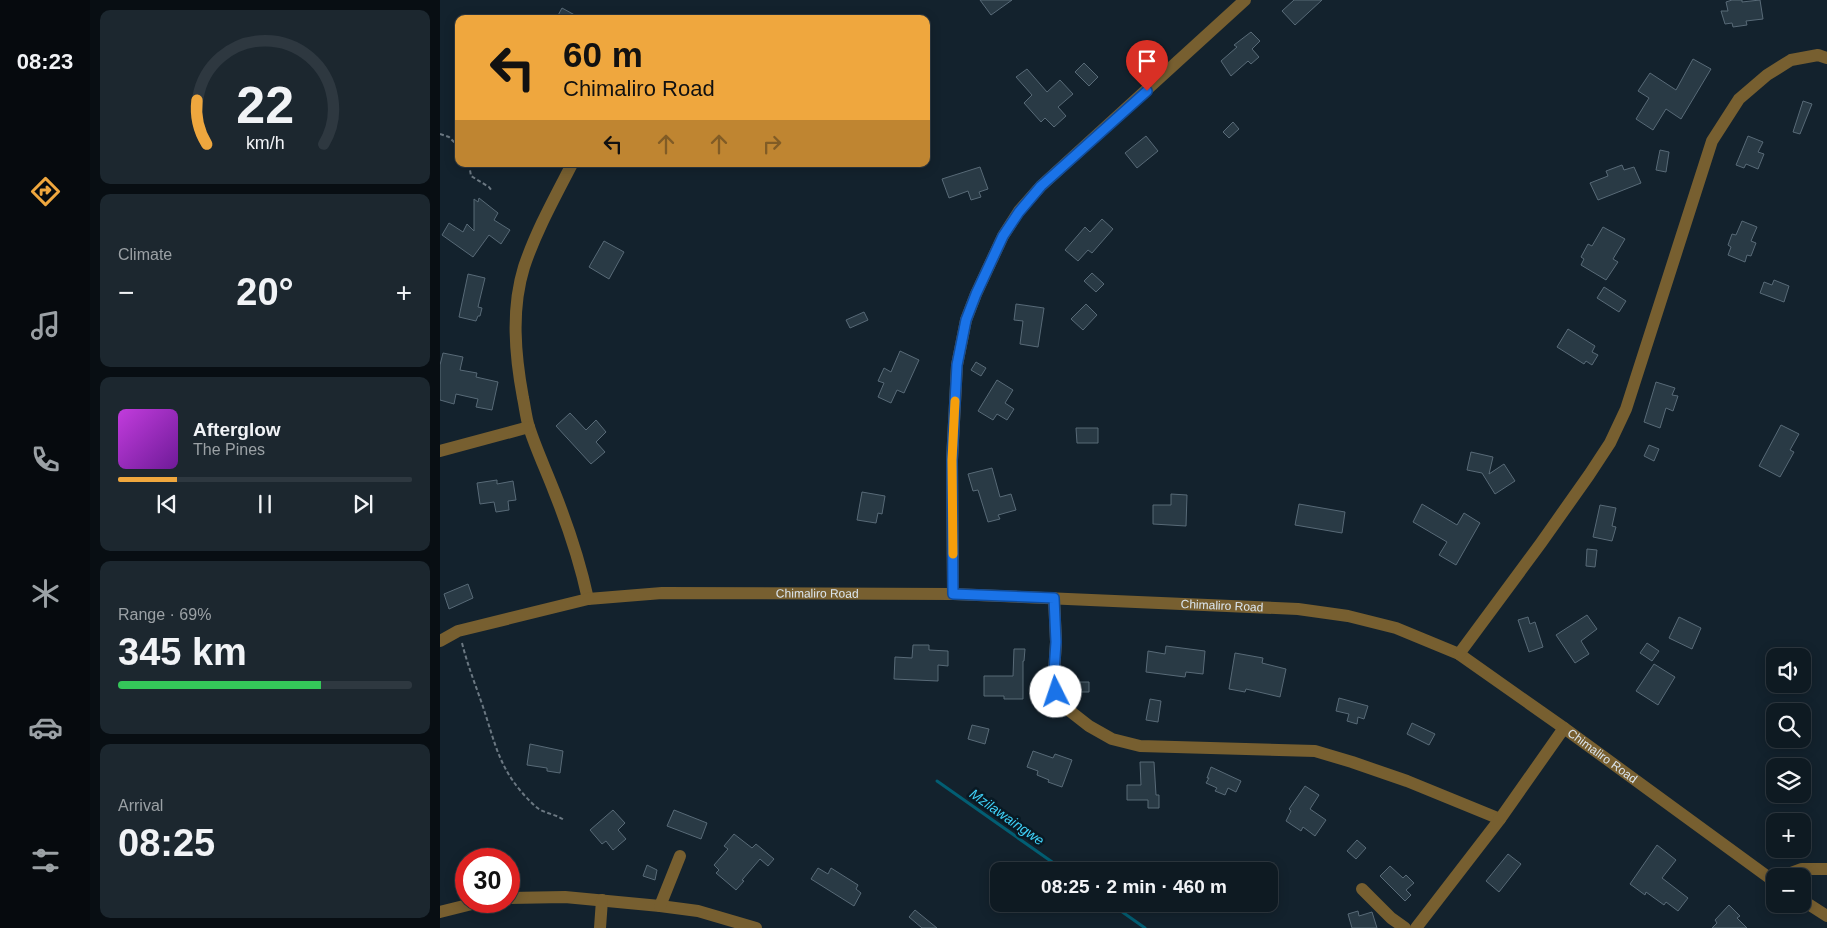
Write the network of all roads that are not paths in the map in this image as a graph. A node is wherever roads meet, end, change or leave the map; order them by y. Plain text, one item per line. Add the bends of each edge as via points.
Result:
1 (1246, 0) edge
2 (1827, 58) edge
3 (570, 167) edge
4 (529, 427) junction
5 (440, 451) edge
6 (953, 594) junction
7 (1054, 598) junction
8 (588, 599) junction
9 (440, 641) edge
10 (1459, 654) junction
11 (1564, 728) junction
12 (1500, 819) junction
13 (680, 856) dead end
14 (1811, 869) edge
15 (1827, 869) edge
16 (1766, 872) edge
17 (1362, 889) dead end
18 (520, 898) edge
19 (602, 900) junction
20 (660, 906) junction
21 (1811, 906) edge
22 (455, 908) edge
23 (440, 912) edge
24 (1827, 916) edge
25 (600, 928) edge
26 (756, 928) edge
27 (1405, 928) edge
28 (1416, 928) edge

1 - 6 street via 1041,186 1003,236 966,320 957,365 952,460
2 - 10 street via 1818,55 1791,60 1766,75 1740,99 1712,141 1626,409 1610,443 1542,543
3 - 4 street via 538,232 519,292 515,328 517,367
4 - 5 street
4 - 8 street via 579,561
6 - 7 street, Chimaliro Road
6 - 8 street, Chimaliro Road via 662,593
7 - 10 street, Chimaliro Road via 1298,609 1348,616 1396,628
7 - 12 street via 1056,692 1066,708 1112,739 1140,746 1315,751 1407,781
8 - 9 street, Chimaliro Road via 458,631
10 - 11 street, Chimaliro Road
11 - 12 street
11 - 16 street, Chimaliro Road
12 - 28 street
13 - 20 street
14 - 15 street
17 - 27 street
18 - 19 street
19 - 20 street
19 - 25 street
20 - 26 street via 698,911
21 - 24 street
22 - 23 street

